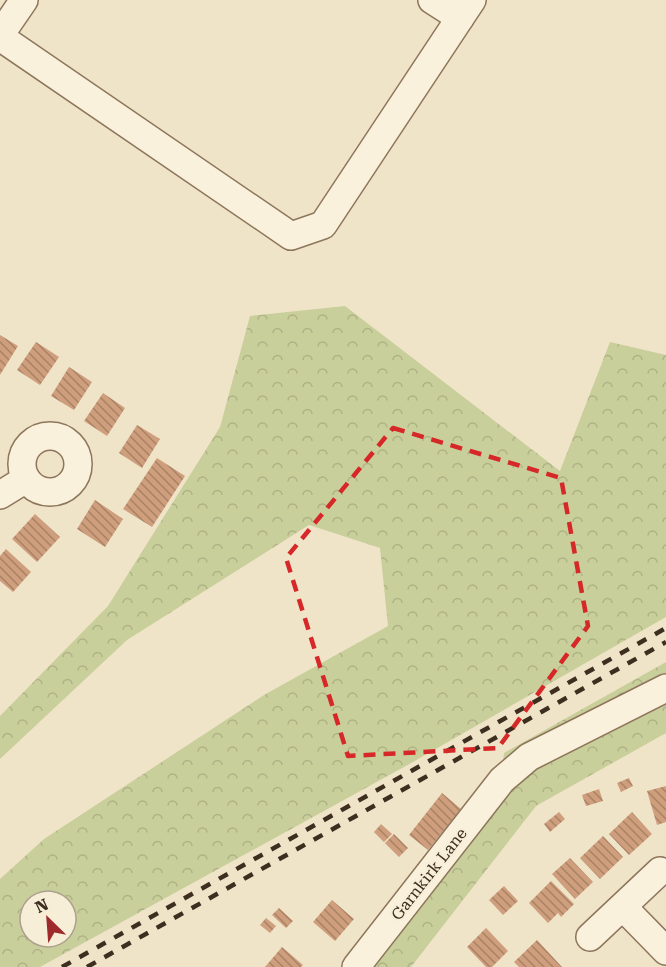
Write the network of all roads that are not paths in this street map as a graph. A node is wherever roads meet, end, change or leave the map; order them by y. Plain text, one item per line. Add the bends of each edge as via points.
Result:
1 (24, 0) edge
2 (432, 0) edge
3 (466, 9) edge
4 (0, 36) edge
5 (26, 479) dead end
6 (0, 495) edge
7 (666, 688) edge
8 (660, 871) dead end
9 (623, 907) junction
10 (591, 938) dead end
11 (666, 951) edge
12 (356, 967) edge

1 - 4 street
2 - 3 street
3 - 4 street via 323,225 291,236
5 - 6 street
7 - 12 street, Garnkirk Lane via 529,757 502,780
8 - 9 street
9 - 10 street
9 - 11 street

